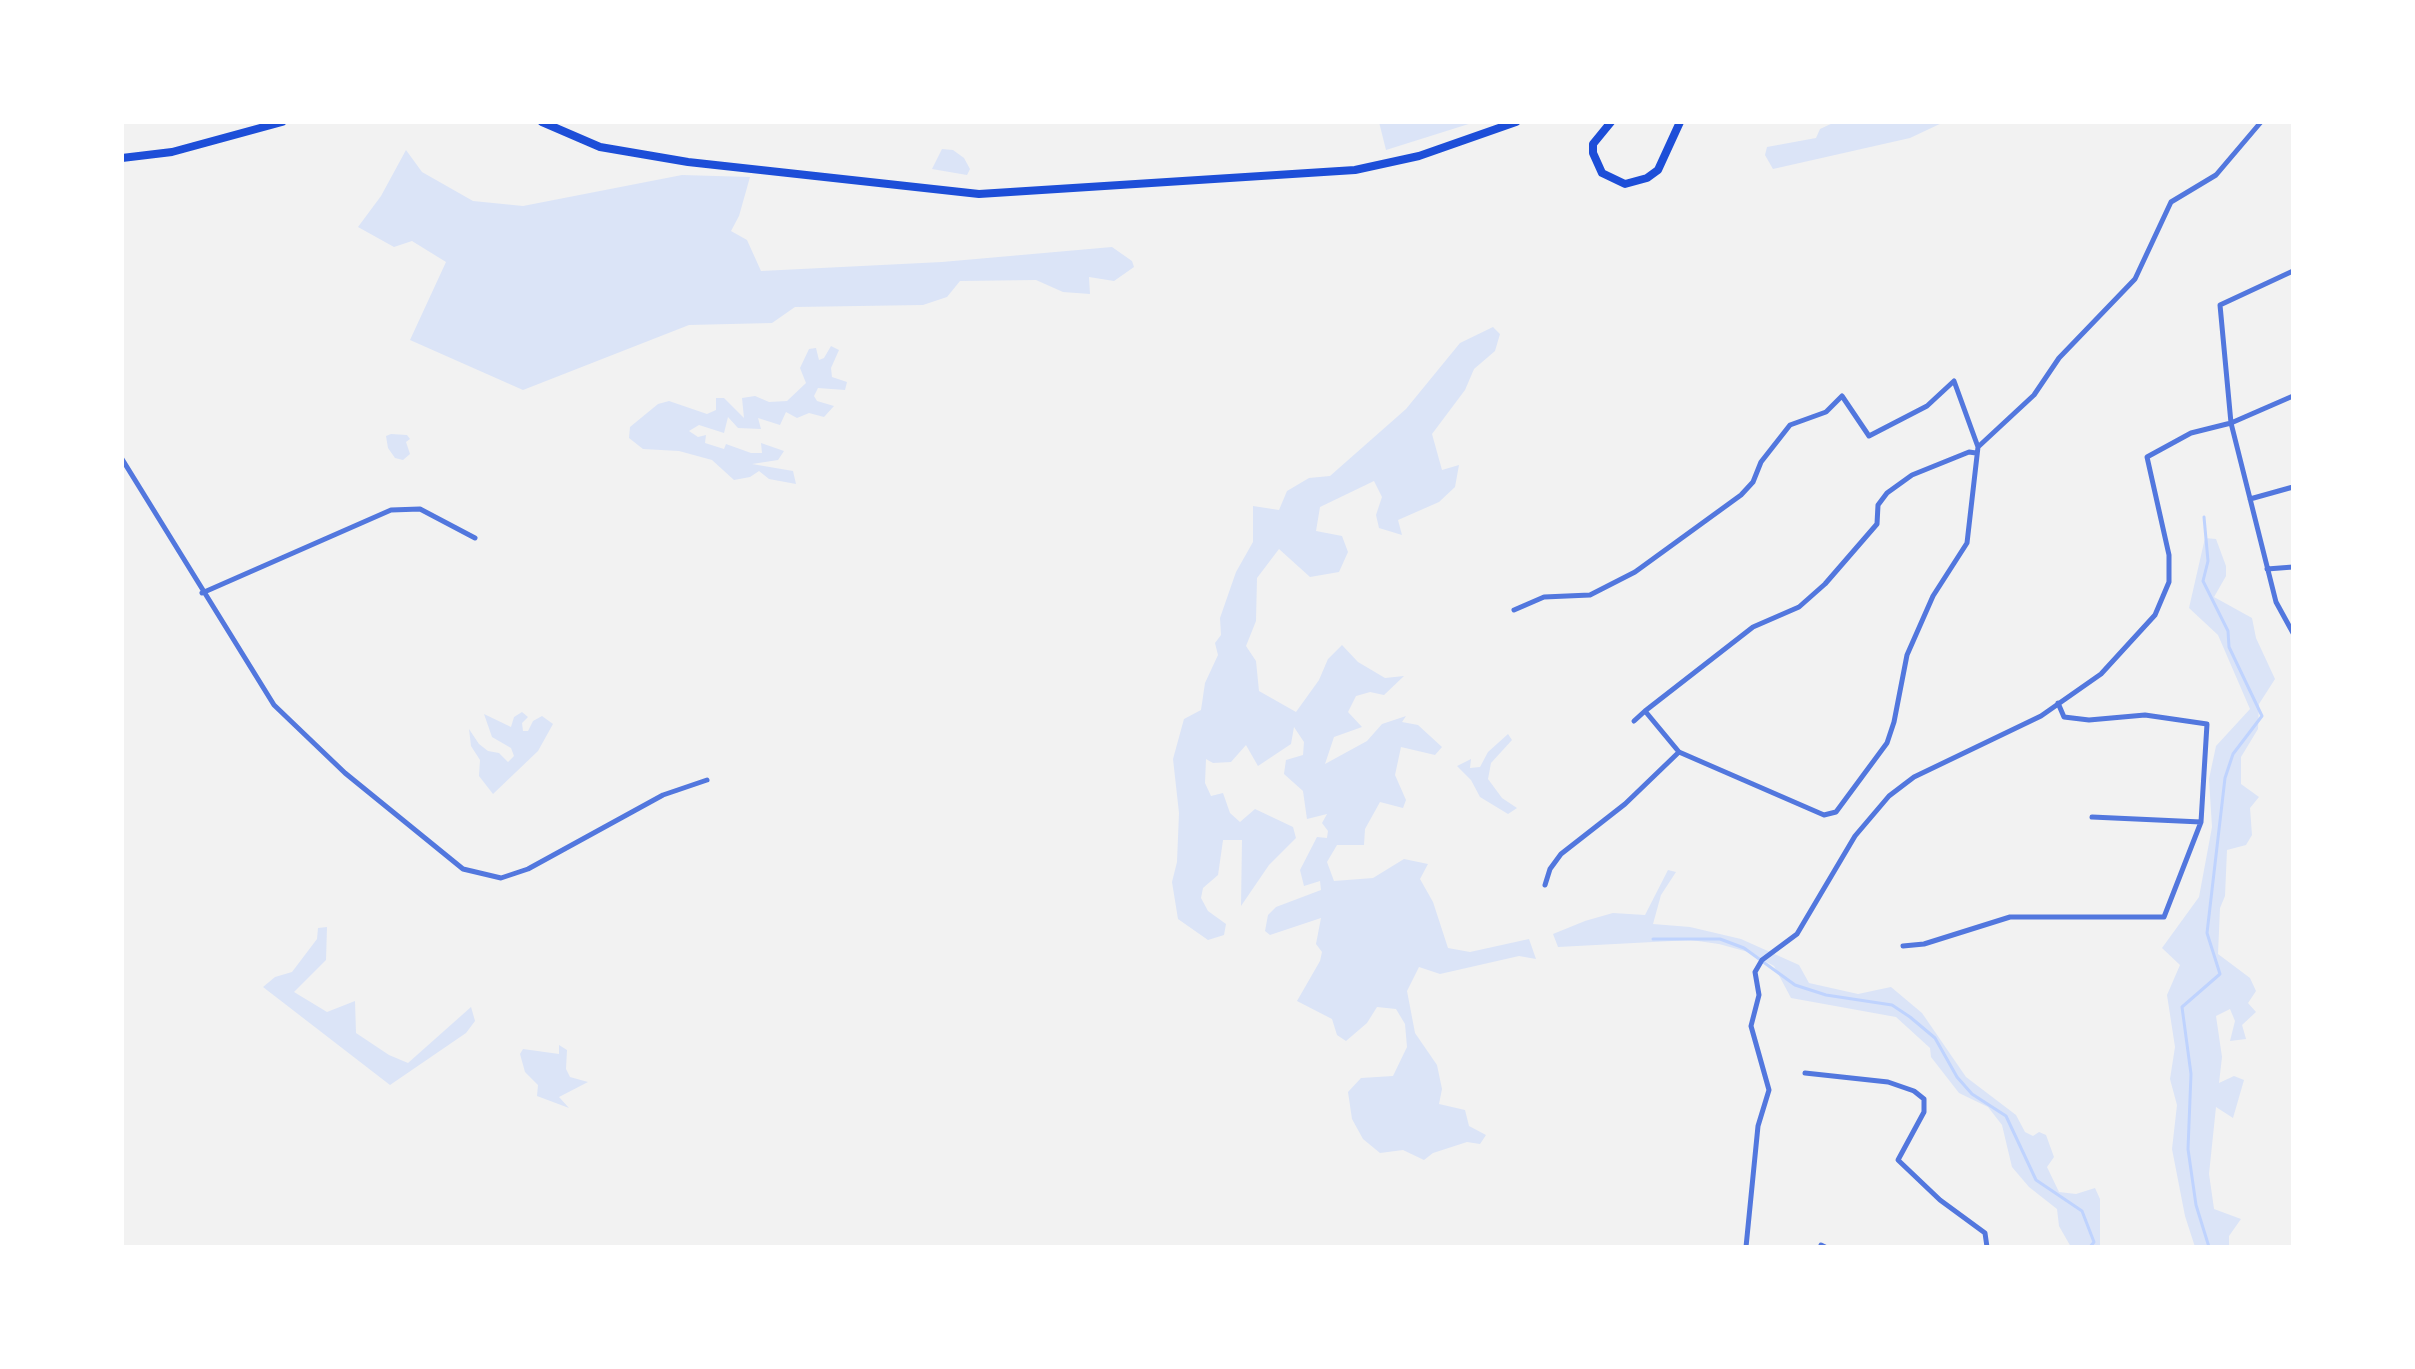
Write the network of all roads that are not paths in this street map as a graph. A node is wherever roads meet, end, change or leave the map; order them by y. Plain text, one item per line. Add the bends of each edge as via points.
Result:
1 (282, 122) edge
2 (542, 122) edge
3 (1516, 122) edge
4 (1611, 122) edge
5 (1680, 122) edge
6 (2261, 122) edge
7 (122, 158) edge
8 (2293, 271) edge
9 (2293, 396) edge
10 (2231, 423) junction
11 (1977, 450) junction
12 (122, 459) edge
13 (2293, 487) edge
14 (2250, 499) junction
15 (475, 538) dead end
16 (2293, 567) edge
17 (2267, 569) junction
18 (202, 593) junction
19 (1514, 610) dead end
20 (2293, 633) edge
21 (2058, 703) junction
22 (1645, 711) junction
23 (1634, 721) dead end
24 (1679, 752) junction
25 (707, 780) dead end
26 (2092, 817) dead end
27 (2201, 822) junction
28 (1545, 885) dead end
29 (1903, 946) dead end
30 (1805, 1073) dead end
31 (1746, 1247) edge
32 (1987, 1247) edge

1 - 7 main road via 172,152
2 - 3 main road via 600,147 674,160 979,194 1355,170 1419,156
4 - 5 main road via 1593,144 1593,153 1602,173 1625,184 1658,170
6 - 11 street via 2216,175 2171,202 2135,279 2059,358 2034,395
8 - 10 street via 2220,305
9 - 10 street
10 - 14 street
10 - 21 street via 2191,433 2147,457 2169,555 2169,582 2155,615 2120,656
11 - 19 street via 1954,381 1927,406 1869,436 1842,396 1826,412 1790,425 1741,495 1635,572 1590,595 1544,597
11 - 22 street via 1912,475 1887,493 1878,505 1877,524 1825,584 1799,607 1753,627
11 - 24 street via 1967,543 1933,596 1907,655 1887,743 1836,812 1824,815
12 - 18 street
13 - 14 street
14 - 17 street
15 - 18 street via 420,509 391,510
16 - 17 street
17 - 20 street via 2276,602
18 - 25 street via 274,705 345,773 463,869 501,878 528,869 663,795
21 - 27 street via 2064,717 2145,715 2207,724
21 - 31 street via 1914,777 1889,796 1855,836 1797,934 1762,960 1755,972 1759,995 1751,1026 1769,1090 1758,1126
22 - 23 street
22 - 24 street
24 - 28 street via 1625,804 1561,854
26 - 27 street
27 - 29 street via 2164,917 2010,917
30 - 32 street via 1888,1082 1924,1099 1924,1112 1898,1160 1985,1233

